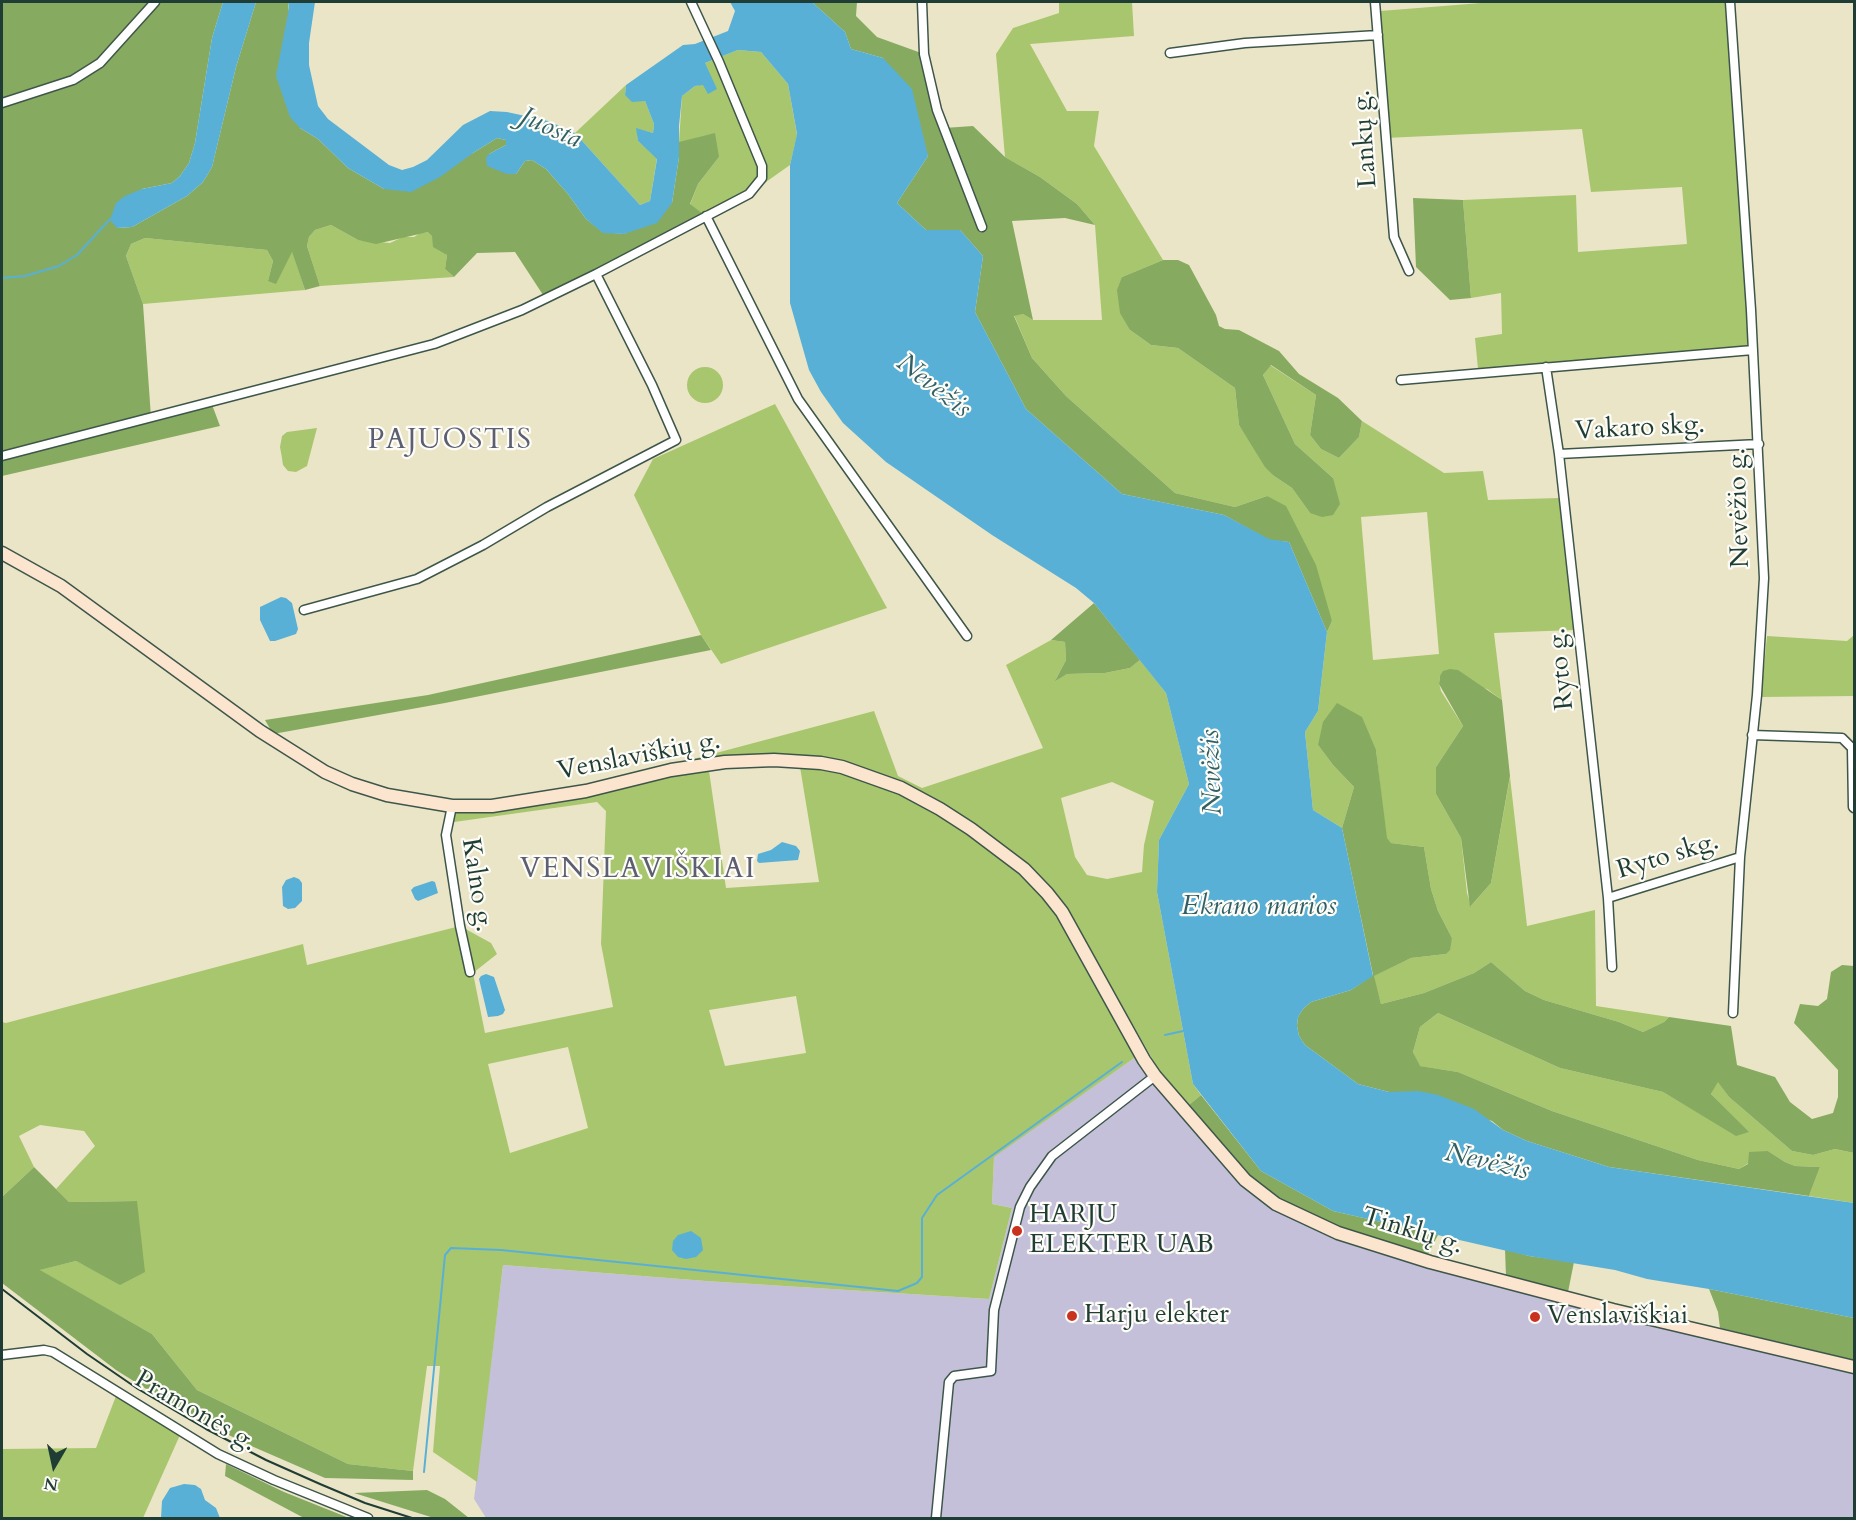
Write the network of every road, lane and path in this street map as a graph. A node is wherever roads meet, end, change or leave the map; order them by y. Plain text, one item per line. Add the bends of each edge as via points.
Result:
1 (155, 2) edge
2 (691, 2) edge
3 (922, 2) edge
4 (1375, 2) edge
5 (1730, 2) edge
6 (1377, 35) junction
7 (1170, 53) dead end
8 (2, 103) edge
9 (706, 216) junction
10 (982, 227) dead end
11 (1409, 271) dead end
12 (596, 274) junction
13 (1753, 350) junction
14 (1546, 367) junction
15 (1401, 380) dead end
16 (1759, 444) junction
17 (1559, 454) junction
18 (2, 456) edge
19 (2, 553) edge
20 (304, 610) dead end
21 (967, 636) dead end
22 (1752, 735) junction
23 (1853, 748) edge
24 (452, 806) junction
25 (1854, 808) edge
26 (1740, 857) junction
27 (1608, 898) junction
28 (1083, 948) joint
29 (1612, 967) dead end
30 (470, 972) dead end
31 (1733, 1013) dead end
32 (1155, 1076) junction
33 (2, 1355) edge
34 (1854, 1367) edge
35 (368, 1518) edge
36 (936, 1518) edge

1 - 8 street via 100,63 73,80
2 - 9 street via 762,166 762,178 749,194
3 - 10 street via 924,54 937,110
4 - 6 street, Lankų g.
5 - 13 street, Nevėžio g.
6 - 7 street via 1245,43
6 - 11 street, Lankų g. via 1394,237
9 - 12 street
9 - 21 street via 798,399
12 - 18 street via 522,310 434,344
12 - 20 street via 676,440 417,579
13 - 14 street
13 - 16 street, Nevėžio g.
14 - 15 street
14 - 17 street, Ryto g.
16 - 17 street, Vakaro skg.
16 - 22 street, Nevėžio g. via 1764,578
17 - 27 street, Ryto g.
19 - 24 main road, Venslaviškių g. via 61,586 260,731 325,772 410,800
22 - 23 street via 1842,738
22 - 26 street, Nevėžio g.
23 - 25 street
24 - 28 main road, Venslaviškių g. via 526,801 725,762 774,760 842,767 901,788 940,809 1007,856 1047,893
24 - 30 street, Kalno g. via 446,835
26 - 27 street, Ryto skg.
26 - 31 street, Nevėžio g.
27 - 29 street, Ryto g.
28 - 32 main road, Tinklų g.
32 - 34 main road, Tinklų g. via 1245,1180 1276,1204 1338,1233 1464,1272 1602,1308
32 - 36 street via 1052,1156 1020,1207 994,1310 990,1371 954,1376 949,1382
33 - 35 street, Pramonės g. via 53,1352 218,1454

